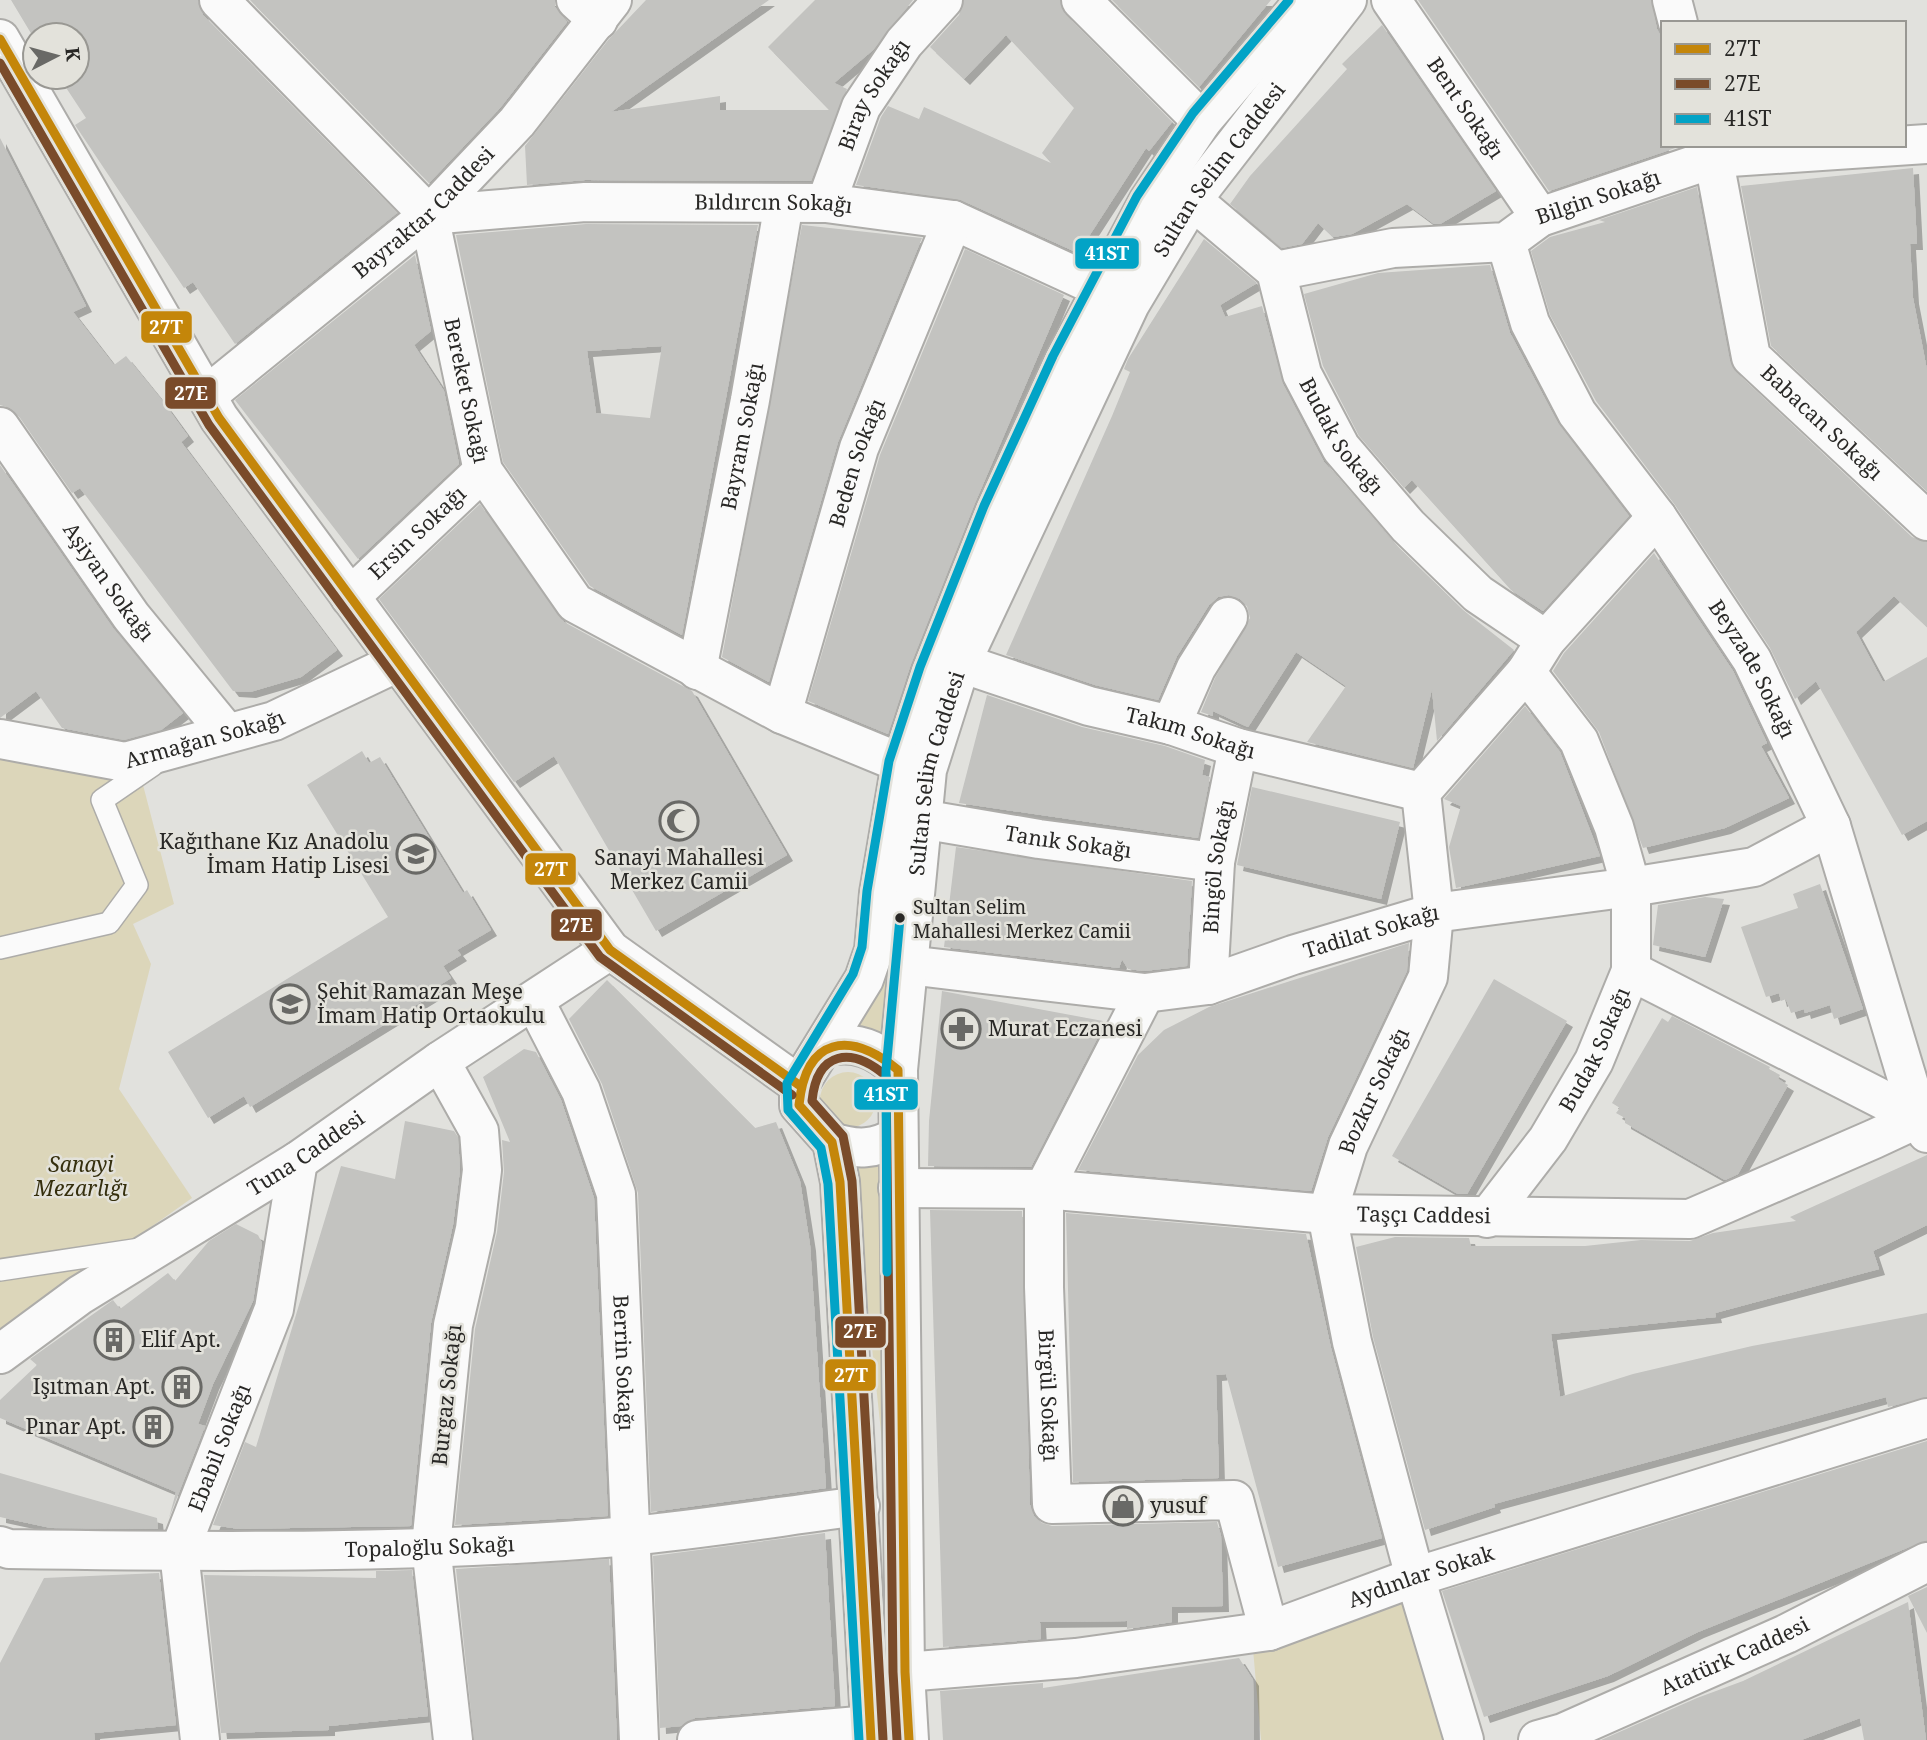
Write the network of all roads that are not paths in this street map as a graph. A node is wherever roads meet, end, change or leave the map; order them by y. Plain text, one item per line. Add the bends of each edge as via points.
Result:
1 (219, 0) edge
2 (943, 0) edge
3 (1081, 0) edge
4 (1305, 0) edge
5 (1347, 0) edge
6 (1391, 0) edge
7 (1672, 0) edge
8 (595, 7) edge
9 (1677, 21) edge
10 (0, 39) edge
11 (1202, 121) junction
12 (1927, 144) edge
13 (1906, 145) edge
14 (1847, 147) edge
15 (1713, 152) edge
16 (1192, 200) junction
17 (784, 203) junction
18 (826, 203) junction
19 (429, 215) junction
20 (1540, 217) junction
21 (953, 220) junction
22 (1506, 242) junction
23 (1276, 271) junction
24 (1116, 296) junction
25 (206, 397) junction
26 (0, 427) edge
27 (484, 471) junction
28 (1657, 517) junction
29 (1927, 520) edge
30 (350, 597) junction
31 (1228, 617) dead end
32 (1546, 640) junction
33 (398, 662) junction
34 (961, 663) junction
35 (697, 670) junction
36 (1526, 672) junction
37 (782, 714) junction
38 (1171, 725) junction
39 (226, 732) junction
40 (0, 740) edge
41 (1238, 748) junction
42 (175, 750) junction
43 (914, 766) junction
44 (1421, 792) junction
45 (921, 819) junction
46 (1831, 826) junction
47 (1214, 862) junction
48 (1631, 887) junction
49 (1434, 913) junction
50 (0, 948) edge
51 (610, 950) junction
52 (908, 965) junction
53 (1631, 971) junction
54 (1208, 985) junction
55 (1145, 992) junction
56 (535, 1002) junction
57 (824, 1047) junction
58 (440, 1061) junction
59 (898, 1070) junction
60 (799, 1085) junction
61 (1924, 1121) edge
62 (897, 1136) junction
63 (832, 1142) junction
64 (298, 1161) junction
65 (898, 1188) junction
66 (1044, 1189) junction
67 (1327, 1214) junction
68 (1487, 1218) junction
69 (160, 1245) junction
70 (0, 1270) edge
71 (0, 1354) edge
72 (1927, 1419) edge
73 (860, 1506) junction
74 (629, 1536) junction
75 (0, 1546) edge
76 (430, 1546) junction
77 (179, 1552) junction
78 (1927, 1562) edge
79 (1415, 1577) junction
80 (1269, 1631) junction
81 (905, 1672) junction
82 (908, 1732) edge
83 (870, 1733) edge
84 (200, 1740) edge
85 (453, 1740) edge
86 (639, 1740) edge
87 (697, 1740) edge
88 (1464, 1740) edge
89 (1538, 1740) edge

1 - 19 street
2 - 18 street, Biray Sokağı via 904,43 861,107
3 - 11 street
4 - 11 street, Sultan Selim Caddesi
5 - 16 street, Sultan Selim Caddesi
6 - 20 street, Bent Sokağı
7 - 9 street
8 - 19 street, Bayraktar Caddesi via 517,121
10 - 25 street
11 - 24 street, Sultan Selim Caddesi via 1148,202
12 - 13 street, Bilgin Sokağı
14 - 15 street, Bilgin Sokağı
15 - 20 street, Bilgin Sokağı
15 - 29 street, Babacan Sokağı via 1751,357
16 - 23 street
16 - 24 street, Sultan Selim Caddesi
17 - 18 street, Bıldırcın Sokağı
17 - 19 street, Bıldırcın Sokağı via 585,202
17 - 35 street, Bayram Sokağı
18 - 21 street, Bıldırcın Sokağı
19 - 25 street, Bayraktar Caddesi
19 - 27 street, Bereket Sokağı
20 - 22 street, Bilgin Sokağı
21 - 24 street, Bıldırcın Sokağı
21 - 37 street, Beden Sokağı via 859,449
22 - 23 street via 1393,248
22 - 28 street, Beyzade Sokağı via 1530,323 1577,413
23 - 32 street, Budak Sokağı via 1302,374 1341,448 1408,526 1478,594
24 - 34 street, Sultan Selim Caddesi
24 - 43 street, Sultan Selim Caddesi via 995,512 931,672
25 - 30 street
26 - 39 street, Aşiyan Sokağı via 131,617
27 - 30 street, Ersin Sokağı
27 - 35 street, Bereket Sokağı via 575,603
28 - 32 street
28 - 46 street, Beyzade Sokağı via 1752,660
30 - 33 street
31 - 38 street via 1196,668
32 - 36 street
33 - 39 street, Armağan Sokağı via 274,721
33 - 51 street
34 - 38 street, Takım Sokağı via 1089,706
34 - 43 street, Sultan Selim Caddesi
35 - 37 street, Bereket Sokağı
36 - 44 street
36 - 48 street, Budak Sokağı via 1579,741 1614,827
37 - 43 street, Bereket Sokağı
38 - 41 street, Takım Sokağı
39 - 42 street, Armağan Sokağı
40 - 42 street, Armağan Sokağı via 125,762
41 - 44 street, Takım Sokağı
41 - 47 street, Bingöl Sokağı
42 - 50 lane via 102,800 137,885 109,923
43 - 45 street, Sultan Selim Caddesi
43 - 57 street, Sultan Selim Caddesi via 879,893 874,950 864,979
44 - 49 street, Bozkır Sokağı
45 - 47 street, Tanık Sokağı
45 - 52 street, Sultan Selim Caddesi
46 - 48 street, Tadilat Sokağı via 1754,867
46 - 61 street, Beyzade Sokağı
47 - 54 street, Bingöl Sokağı
48 - 49 street, Tadilat Sokağı
48 - 53 street, Budak Sokağı
49 - 54 street, Tadilat Sokağı
49 - 67 street, Bozkır Sokağı via 1427,977 1348,1146
51 - 56 street, Tuna Caddesi
51 - 60 street
52 - 55 street, Tadilat Sokağı
52 - 59 street, Sultan Selim Caddesi
53 - 61 street
53 - 68 street, Budak Sokağı via 1594,1061 1568,1106
54 - 55 street, Tadilat Sokağı
55 - 66 street, Birgül Sokağı
56 - 58 street, Tuna Caddesi
56 - 74 street, Berrin Sokağı via 581,1091 616,1194
57 - 59 street via 838,1044 871,1049
57 - 60 street, Sultan Selim Caddesi
58 - 64 street, Tuna Caddesi
58 - 76 street, Burgaz Sokağı via 479,1131 482,1170 475,1229 453,1325
59 - 62 street, Sultan Selim Caddesi
60 - 63 street via 799,1105
61 - 68 street, Taşçı Caddesi via 1690,1219
62 - 63 street via 868,1148
62 - 65 street, Sultan Selim Caddesi
63 - 73 street via 840,1182
64 - 69 street, Tuna Caddesi
64 - 77 street, Ebabil Sokağı via 274,1310
65 - 66 street, Taşçı Caddesi
65 - 81 street, Sultan Selim Caddesi
66 - 67 street, Taşçı Caddesi
66 - 80 street, Birgül Sokağı via 1052,1504 1234,1500
67 - 68 street, Taşçı Caddesi
67 - 79 street, Bozkır Sokağı via 1352,1342
69 - 70 lane
69 - 71 street, Tuna Caddesi via 80,1295
72 - 79 street, Aydınlar Sokak
73 - 74 street, Topaloğlu Sokağı
73 - 83 street
74 - 76 street, Topaloğlu Sokağı
74 - 86 street, Berrin Sokağı
75 - 77 street, Topaloğlu Sokağı
76 - 77 street, Topaloğlu Sokağı
76 - 85 street, Burgaz Sokağı
77 - 84 street, Ebabil Sokağı
78 - 89 street, Atatürk Caddesi via 1786,1634
79 - 80 street, Aydınlar Sokak
79 - 88 street, Bozkır Sokağı
80 - 81 street, Aydınlar Sokak via 1076,1658
81 - 82 street, Sultan Selim Caddesi
82 - 83 street
83 - 87 street

